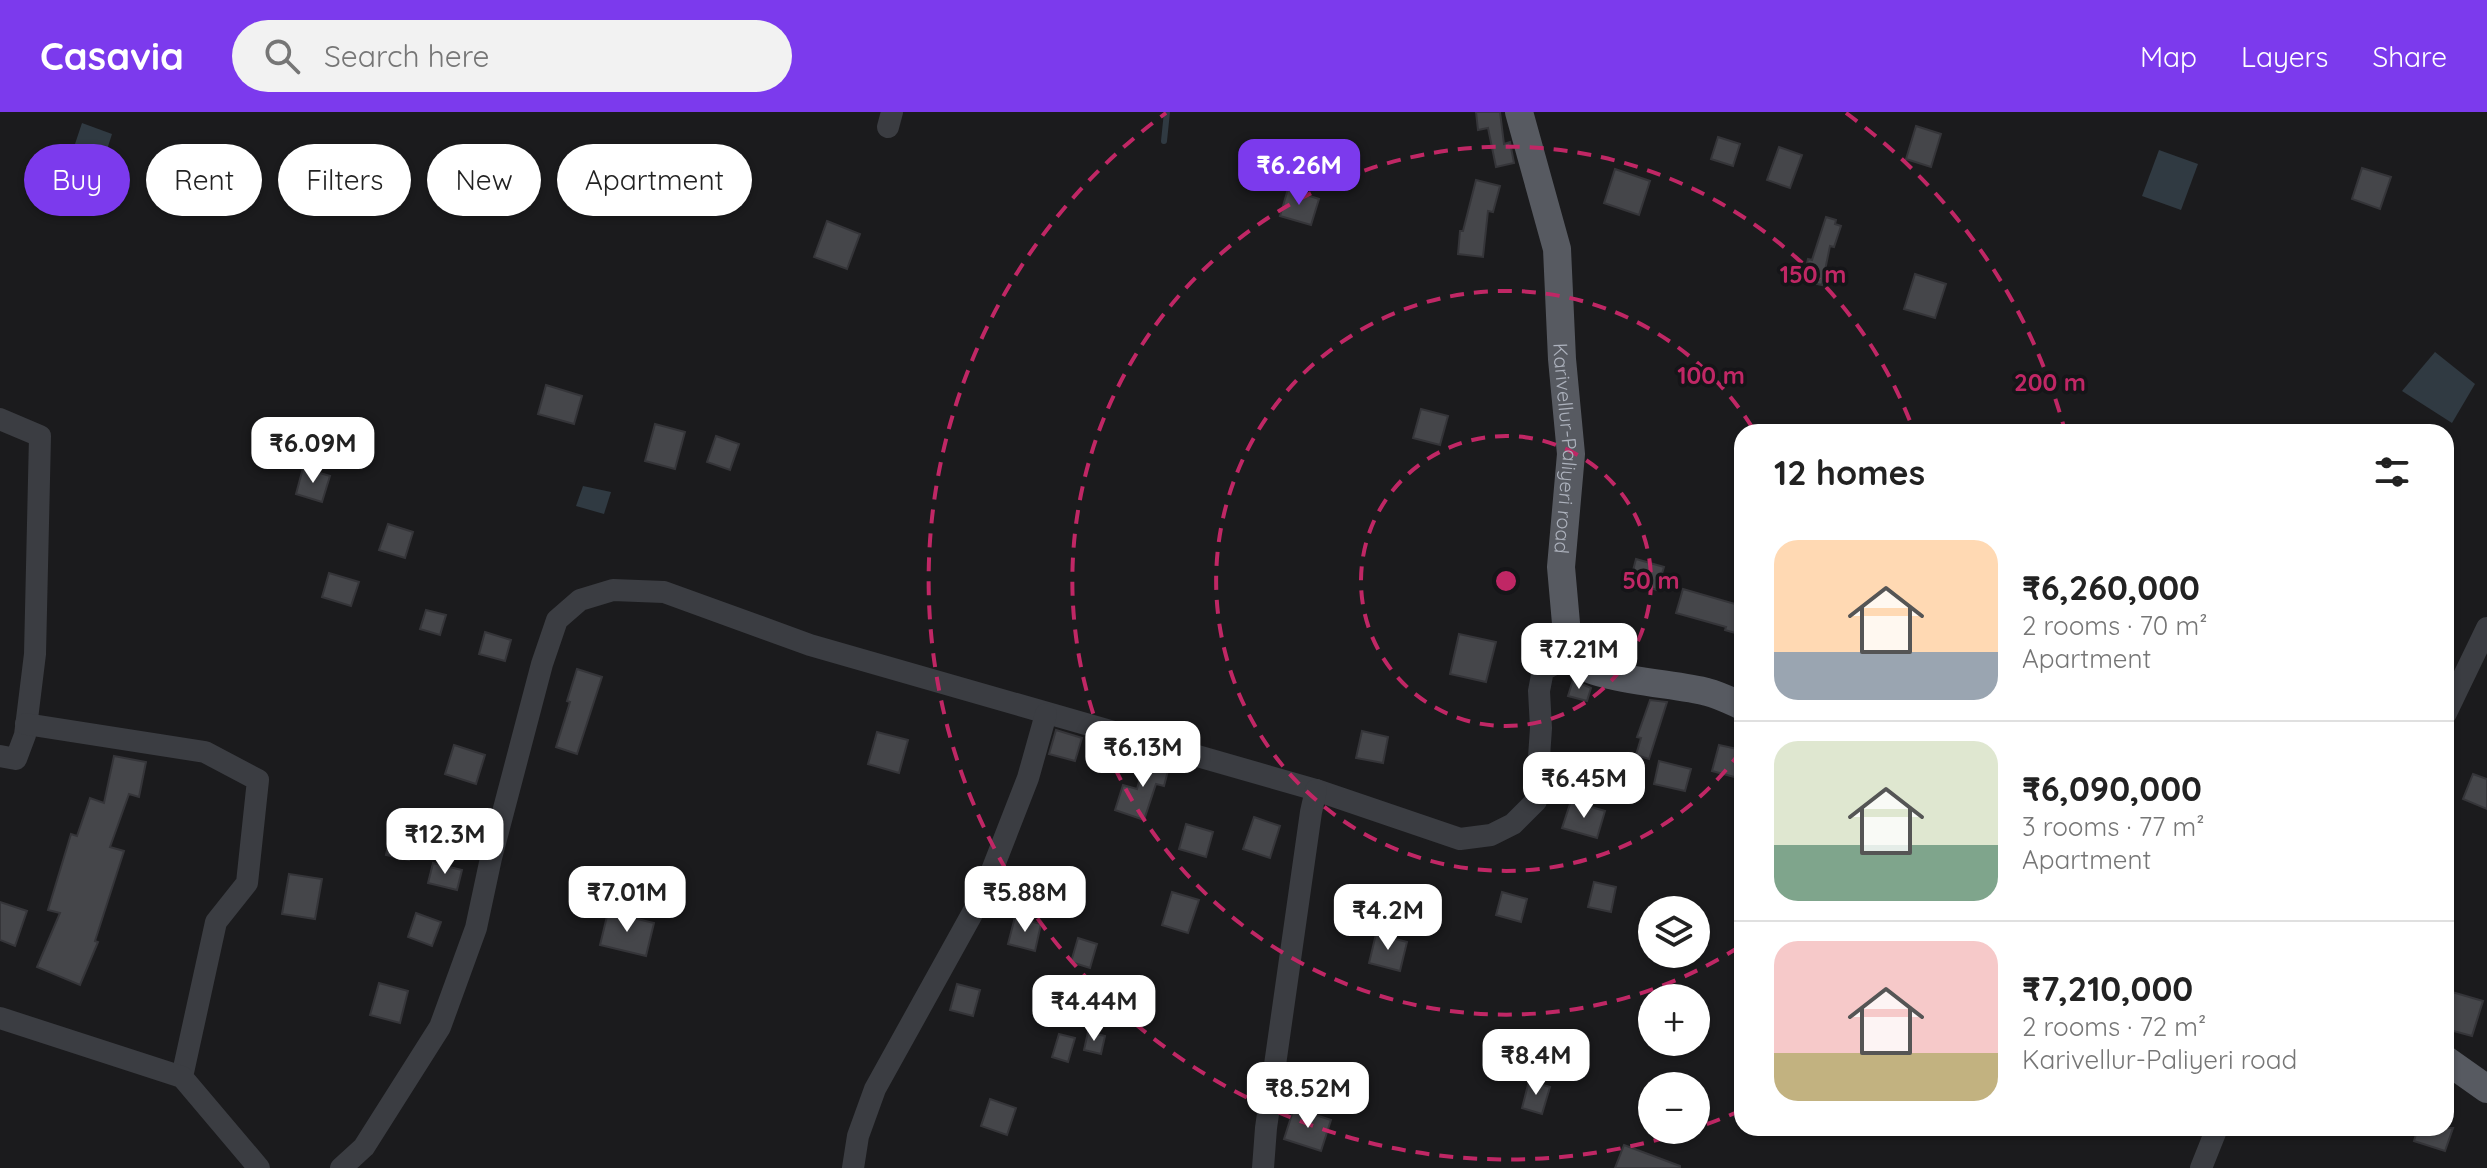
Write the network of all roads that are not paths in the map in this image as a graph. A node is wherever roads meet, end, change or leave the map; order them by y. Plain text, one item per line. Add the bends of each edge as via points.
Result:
1 (1519, 112) edge
2 (0, 419) edge
3 (2487, 628) edge
4 (1569, 657) junction
5 (2454, 696) edge
6 (1734, 703) edge
7 (1046, 714) junction
8 (26, 724) junction
9 (0, 756) edge
10 (1316, 790) junction
11 (0, 1018) edge
12 (2454, 1066) edge
13 (182, 1077) junction
14 (2487, 1089) edge
15 (2214, 1136) edge
16 (259, 1168) edge
17 (341, 1168) edge
18 (853, 1168) edge
19 (1263, 1168) edge
20 (2201, 1168) edge

1 - 4 main road, Karivellur-Paliyeri road via 1557,249 1571,454 1561,567
2 - 8 street via 40,436 35,654
3 - 5 street
4 - 6 main road via 1576,665 1612,675 1708,692
4 - 10 street via 1543,670 1536,801 1513,824 1491,835 1460,839
7 - 10 street
7 - 17 street via 810,645 664,592 613,590 580,600 557,620 542,664 476,928 440,1027 364,1147
7 - 18 street via 1028,778 982,896 875,1089
8 - 9 street via 16,759
8 - 13 street via 205,752 258,780 247,883 216,922
10 - 19 street
11 - 13 street
12 - 14 main road
13 - 16 street
15 - 20 street

